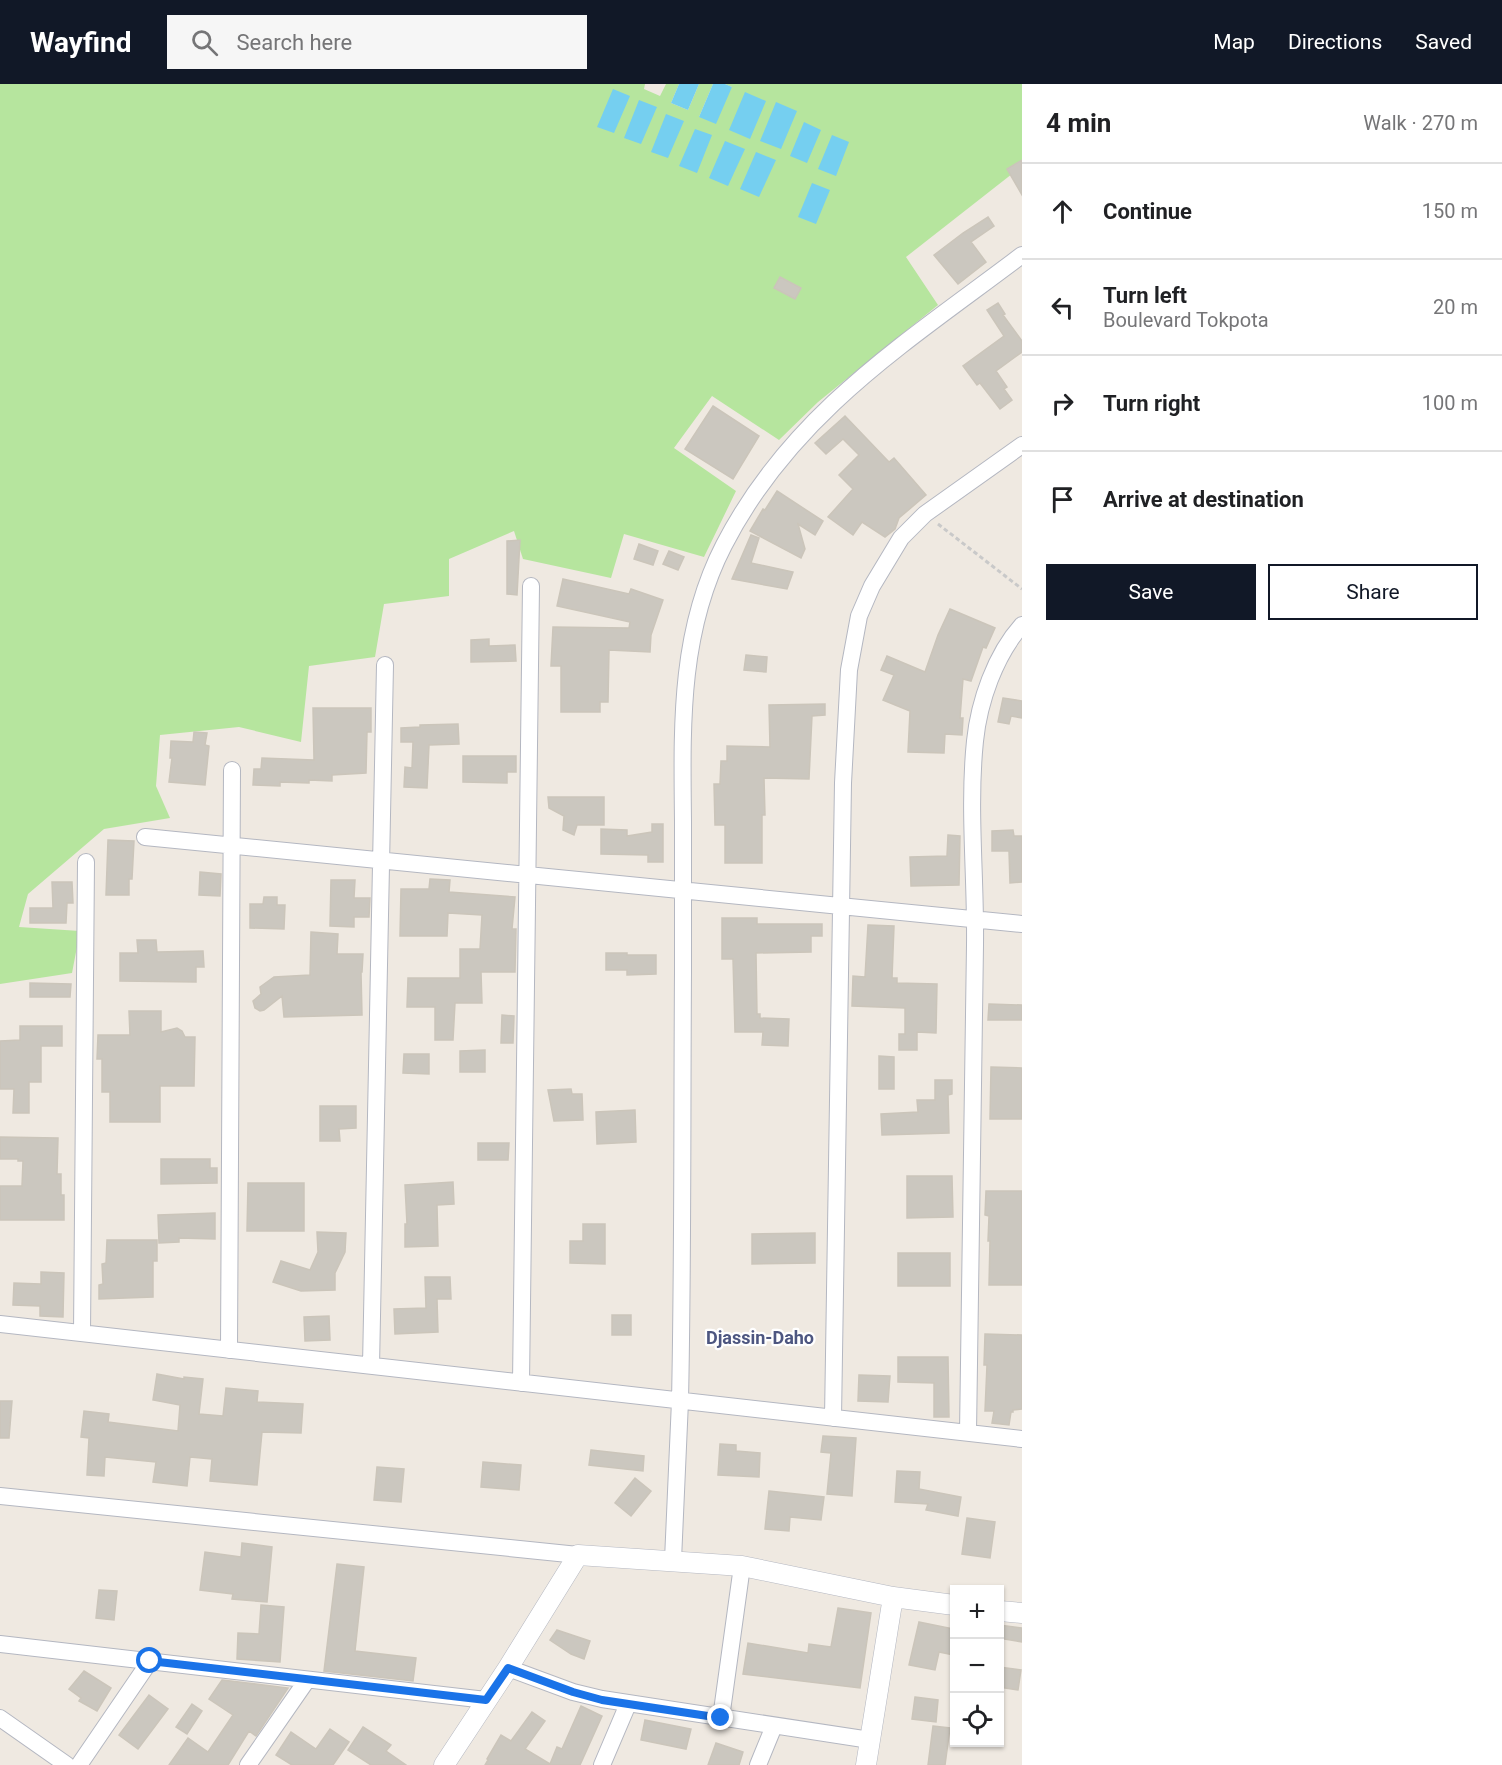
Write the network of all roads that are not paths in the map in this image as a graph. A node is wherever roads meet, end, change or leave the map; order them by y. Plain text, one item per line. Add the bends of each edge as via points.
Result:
1 (1022, 255) edge
2 (1022, 445) edge
3 (531, 586) dead end
4 (1022, 625) edge
5 (385, 665) dead end
6 (232, 770) dead end
7 (145, 837) dead end
8 (231, 846) junction
9 (381, 861) junction
10 (86, 862) dead end
11 (527, 875) junction
12 (684, 890) junction
13 (840, 906) junction
14 (975, 919) junction
15 (1022, 924) edge
16 (0, 1324) edge
17 (82, 1333) junction
18 (229, 1350) junction
19 (371, 1366) junction
20 (521, 1383) junction
21 (680, 1401) junction
22 (833, 1418) junction
23 (968, 1433) junction
24 (1022, 1439) edge
25 (0, 1496) edge
26 (578, 1555) junction
27 (673, 1560) junction
28 (742, 1566) junction
29 (893, 1597) junction
30 (950, 1604) edge
31 (1004, 1611) edge
32 (1022, 1613) edge
33 (0, 1644) edge
34 (150, 1661) junction
35 (508, 1668) junction
36 (307, 1680) junction
37 (486, 1700) junction
38 (628, 1704) junction
39 (0, 1718) edge
40 (721, 1718) junction
41 (774, 1726) junction
42 (870, 1740) junction
43 (67, 1765) edge
44 (79, 1765) edge
45 (248, 1765) edge
46 (444, 1765) edge
47 (602, 1765) edge
48 (758, 1765) edge
49 (866, 1765) edge

1 - 12 street via 830,404 772,468 723,546 694,622 682,718
2 - 13 street via 925,514 901,538 859,616 849,670
3 - 11 street
4 - 14 street via 990,680 975,740
5 - 9 street
6 - 8 street
7 - 8 street
8 - 9 street
8 - 18 street
9 - 11 street
9 - 19 street
10 - 17 street
11 - 12 street
11 - 20 street
12 - 13 street
12 - 21 street
13 - 14 street
13 - 22 street
14 - 15 street
14 - 23 street
16 - 17 street
17 - 18 street
18 - 19 street
19 - 20 street
20 - 21 street
21 - 22 street
21 - 27 street
22 - 23 street
23 - 24 street
25 - 26 street
26 - 27 street
26 - 35 street
27 - 28 street
28 - 29 street
28 - 40 street
29 - 30 street
29 - 42 street
31 - 32 street
33 - 34 street
34 - 36 street
34 - 44 street
35 - 37 street
35 - 38 street via 573,1692
36 - 37 street
36 - 45 street
37 - 46 street
38 - 40 street
38 - 47 street
39 - 43 street
40 - 41 street
41 - 42 street
41 - 48 street
42 - 49 street

